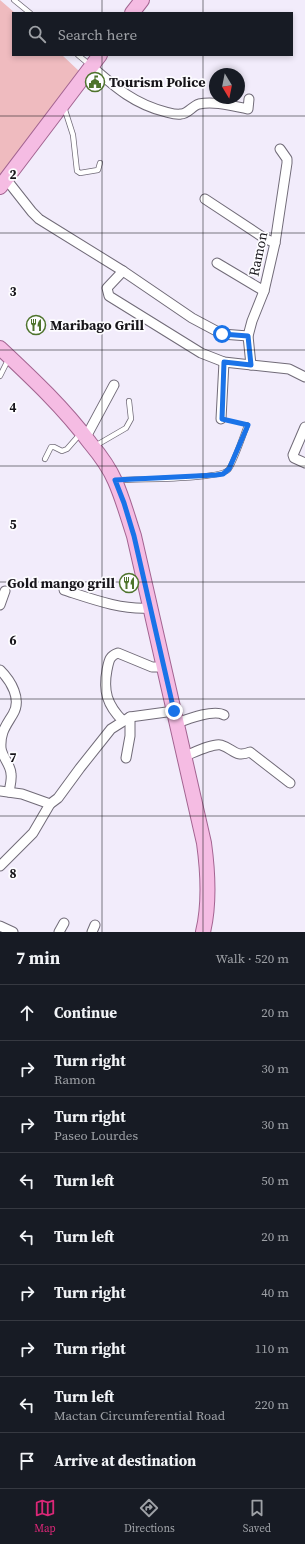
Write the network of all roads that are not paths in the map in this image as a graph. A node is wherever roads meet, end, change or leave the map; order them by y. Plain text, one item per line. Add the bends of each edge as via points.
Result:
1 (14, 0) edge
2 (29, 12) edge
3 (79, 56) edge
4 (99, 56) edge
5 (91, 66) junction
6 (249, 99) dead end
7 (63, 103) junction
8 (280, 148) dead end
9 (100, 163) dead end
10 (3, 183) edge
11 (205, 199) dead end
12 (275, 243) junction
13 (217, 263) dead end
14 (123, 271) junction
15 (264, 291) junction
16 (248, 336) junction
17 (5, 352) edge
18 (224, 362) junction
19 (251, 365) junction
20 (304, 375) edge
21 (0, 376) edge
22 (114, 385) dead end
23 (130, 401) dead end
24 (222, 419) road end
25 (248, 425) road end
26 (305, 427) edge
27 (87, 439) junction
28 (45, 459) dead end
29 (305, 463) edge
30 (115, 480) junction
31 (64, 590) dead end
32 (5, 591) dead end
33 (0, 605) edge
34 (150, 608) junction
35 (164, 668) junction
36 (0, 670) edge
37 (224, 715) dead end
38 (175, 717) junction
39 (127, 719) junction
40 (185, 756) junction
41 (126, 758) dead end
42 (290, 783) dead end
43 (4, 792) edge
44 (50, 804) junction
45 (0, 866) edge
46 (64, 923) dead end
47 (0, 926) edge
48 (13, 932) edge
49 (59, 932) edge
50 (203, 932) edge

1 - 2 lane
3 - 5 lane
4 - 5 main road
5 - 6 street via 135,101 179,115 205,104 248,109
5 - 7 main road
7 - 9 lane via 73,135 77,171 80,173 98,170
7 - 10 main road
8 - 12 street, Ramon via 287,163
10 - 14 street via 39,219
11 - 12 street
12 - 15 street, Ramon
13 - 15 street
14 - 16 street via 192,318 222,334
14 - 18 street via 107,288 109,296 201,353
15 - 16 street, Ramon
16 - 19 street, Ramon
17 - 21 lane
17 - 27 main road via 65,411
18 - 19 street
18 - 24 street
19 - 20 street via 289,369
22 - 27 street
23 - 27 lane via 130,419 126,428
25 - 30 lane via 229,469 223,474
26 - 29 street via 293,454 294,458
27 - 28 lane via 62,451 51,447
27 - 30 main road
30 - 34 main road via 134,536
31 - 34 street via 102,602 137,609
32 - 33 street
34 - 35 main road
35 - 38 main road
35 - 39 street via 152,667 118,653 109,659 106,696 115,713
36 - 43 street via 13,688 17,700 14,713 4,725 1,735 1,749 11,773
37 - 38 street via 220,712
38 - 39 street
38 - 40 main road
39 - 41 street via 130,736
39 - 44 street via 111,729 58,798
40 - 42 street via 215,745 237,754 250,752
40 - 50 main road via 206,862 208,902
43 - 44 street via 22,794
44 - 45 street via 33,833
46 - 49 street
47 - 48 street

